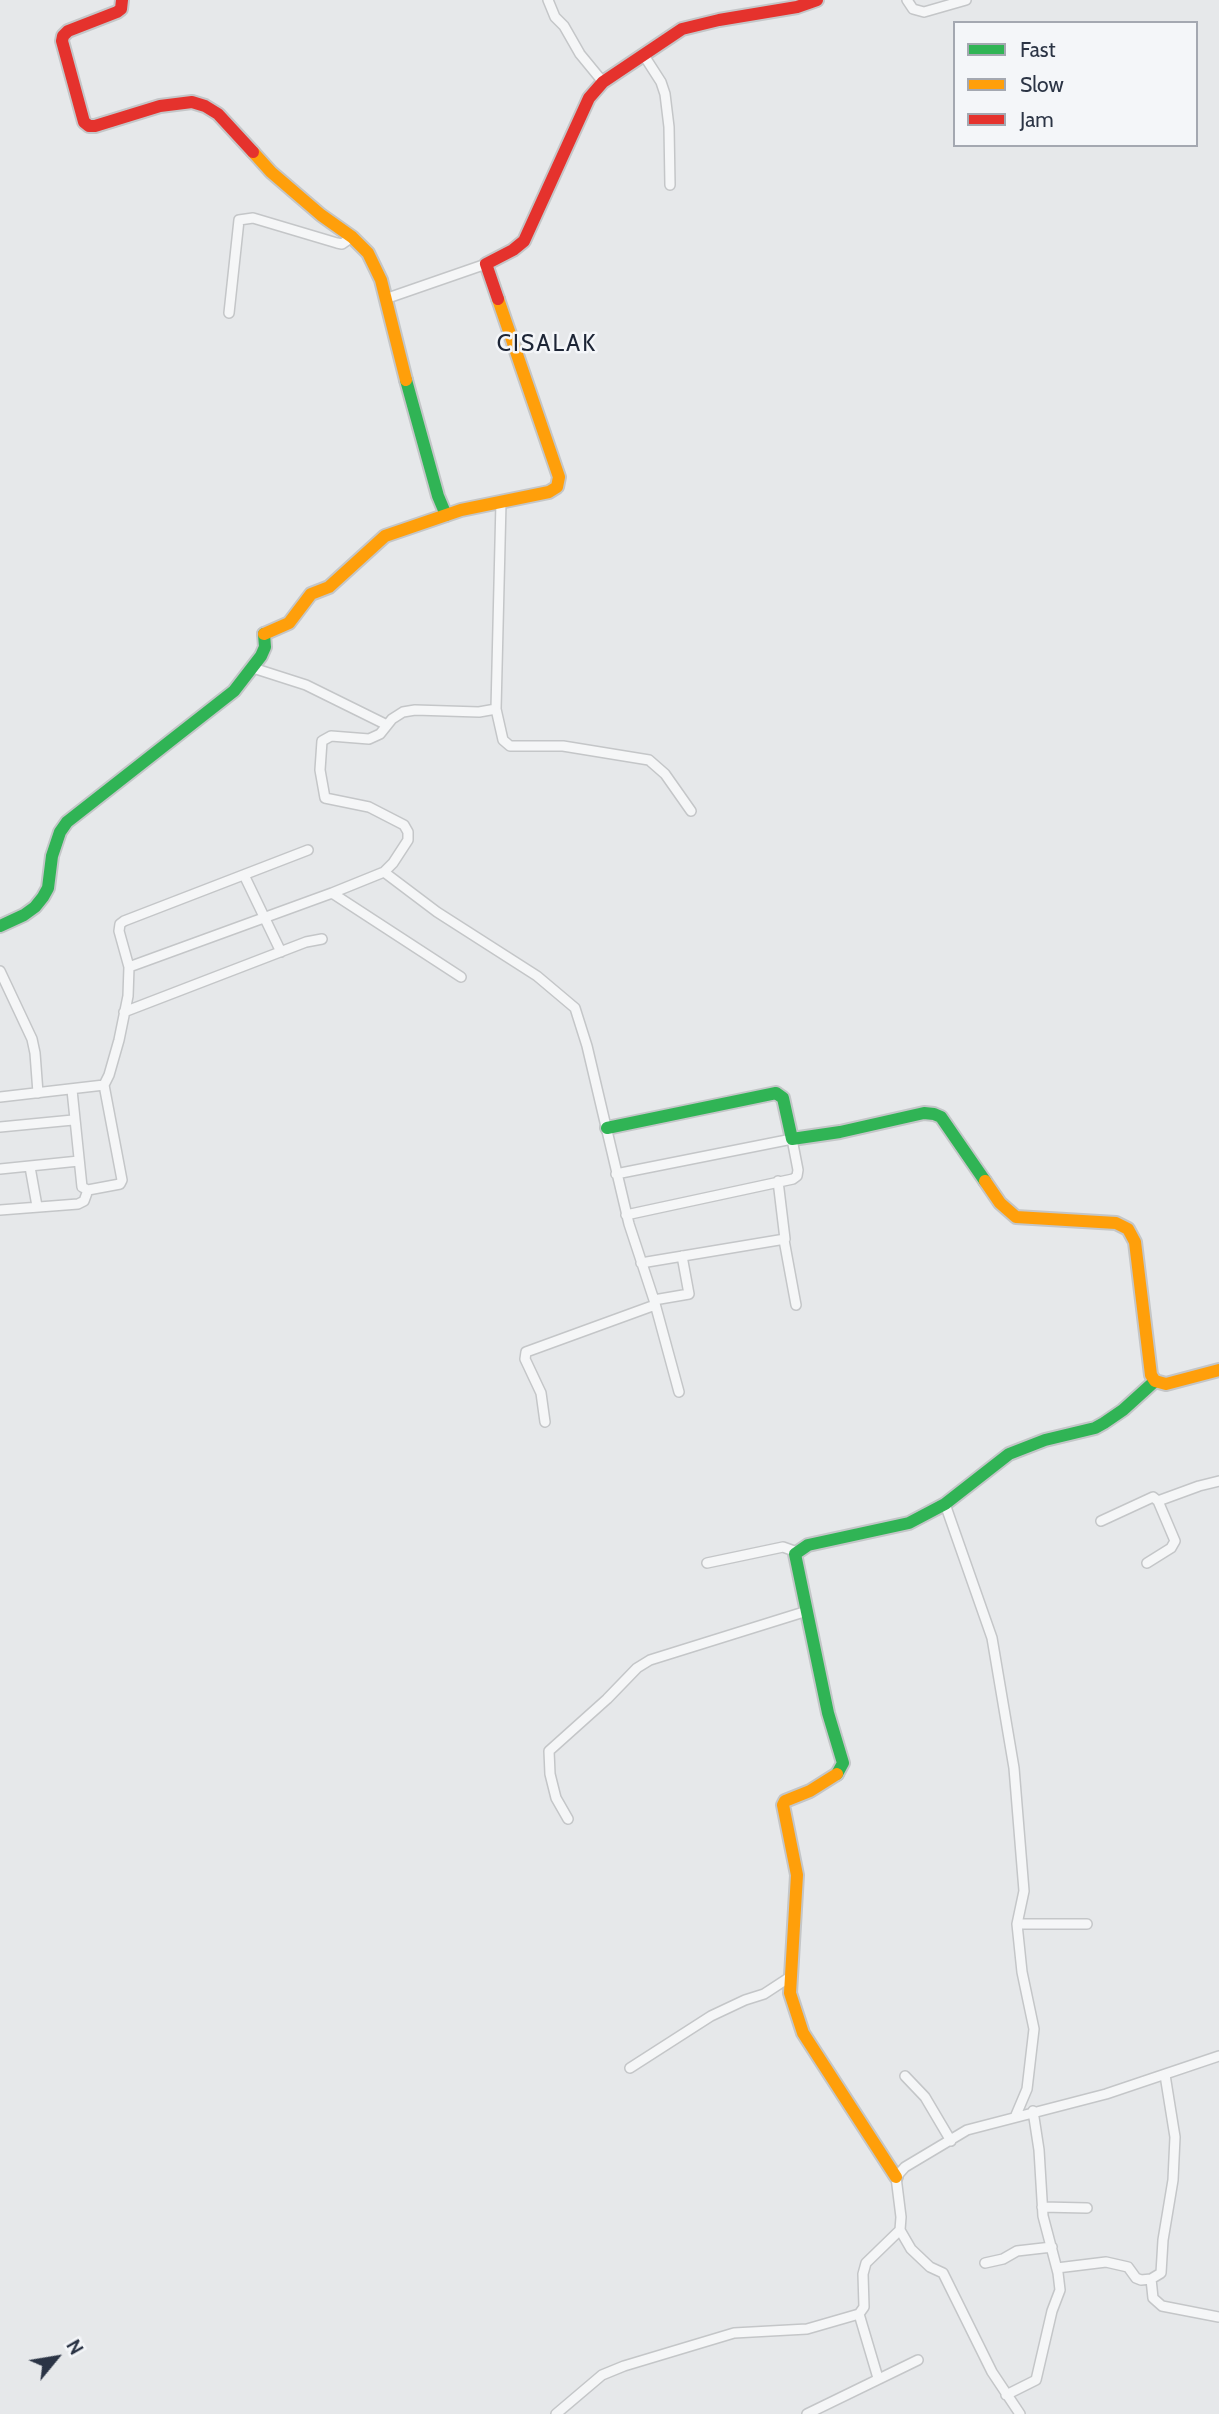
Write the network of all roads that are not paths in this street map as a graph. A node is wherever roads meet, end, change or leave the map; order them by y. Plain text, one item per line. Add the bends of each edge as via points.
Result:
1 (122, 0) edge
2 (548, 0) edge
3 (817, 0) edge
4 (907, 0) edge
5 (966, 0) edge
6 (643, 54) junction
7 (603, 82) junction
8 (670, 185) dead end
9 (352, 237) junction
10 (486, 264) junction
11 (385, 299) junction
12 (229, 313) dead end
13 (500, 502) junction
14 (446, 515) junction
15 (253, 668) junction
16 (496, 709) junction
17 (387, 724) junction
18 (691, 811) dead end
19 (308, 850) dead end
20 (384, 872) junction
21 (244, 875) junction
22 (332, 893) junction
23 (264, 918) junction
24 (0, 926) edge
25 (322, 939) dead end
26 (281, 952) junction
27 (128, 967) junction
28 (0, 971) edge
29 (461, 977) dead end
30 (124, 1012) junction
31 (104, 1085) junction
32 (72, 1090) junction
33 (38, 1093) junction
34 (0, 1097) edge
35 (74, 1120) junction
36 (0, 1127) edge
37 (607, 1128) junction
38 (792, 1139) junction
39 (79, 1161) junction
40 (30, 1167) junction
41 (0, 1169) edge
42 (617, 1174) junction
43 (778, 1181) junction
44 (88, 1190) junction
45 (37, 1206) junction
46 (0, 1210) edge
47 (626, 1215) junction
48 (784, 1240) junction
49 (682, 1256) junction
50 (641, 1263) junction
51 (654, 1302) junction
52 (796, 1305) dead end
53 (1219, 1370) edge
54 (1155, 1381) junction
55 (679, 1392) dead end
56 (545, 1422) dead end
57 (1219, 1481) edge
58 (1158, 1501) junction
59 (945, 1504) junction
60 (1101, 1521) dead end
61 (797, 1552) junction
62 (707, 1563) dead end
63 (1147, 1563) dead end
64 (807, 1612) junction
65 (568, 1819) dead end
66 (1017, 1924) junction
67 (1087, 1924) dead end
68 (790, 1977) junction
69 (1219, 2056) edge
70 (630, 2068) dead end
71 (1165, 2075) junction
72 (905, 2076) dead end
73 (1033, 2111) junction
74 (1016, 2115) junction
75 (951, 2141) junction
76 (896, 2177) junction
77 (1042, 2207) junction
78 (1087, 2208) dead end
79 (900, 2230) junction
80 (1052, 2247) junction
81 (985, 2263) dead end
82 (1057, 2268) junction
83 (1151, 2280) junction
84 (859, 2314) junction
85 (1219, 2317) edge
86 (918, 2360) dead end
87 (877, 2378) junction
88 (1006, 2395) junction
89 (556, 2414) edge
90 (807, 2414) edge
91 (1020, 2414) edge

1 - 9 street via 117,12 63,36 84,122 96,126 160,106 192,102 205,106 218,114 271,172
2 - 7 street via 555,18
3 - 6 street via 682,29
4 - 5 street via 913,9 928,12
6 - 7 street
6 - 8 street via 665,94
7 - 10 street via 589,98 524,241
9 - 11 street via 374,261
9 - 12 street via 342,244 253,218 239,220
10 - 11 street
10 - 13 street via 559,482 549,492
11 - 14 street
13 - 14 street
13 - 16 street
14 - 15 street via 385,536 329,587 311,594 289,623 262,635 265,648
15 - 17 street via 306,685
15 - 24 street via 234,691 67,822 56,844 43,897 36,907
16 - 17 street via 415,710 403,712
16 - 18 street via 503,740 510,746 563,746 649,760
17 - 20 street via 369,739 326,737 320,770 325,798 369,807 404,825 408,840
19 - 21 street
20 - 22 street
20 - 37 street via 537,976 575,1008
21 - 23 street
21 - 27 street via 120,924
22 - 23 street
22 - 29 street
23 - 26 street
23 - 27 street
25 - 26 street
26 - 30 street
27 - 30 street
28 - 33 street via 32,1039
30 - 31 street
31 - 32 street
31 - 44 street via 122,1180
32 - 33 street
32 - 35 street
33 - 34 street
35 - 36 street
35 - 39 street
37 - 38 street via 776,1093 783,1098
37 - 42 street
38 - 42 street
38 - 43 street via 797,1176
38 - 54 street via 934,1114 946,1123 1000,1203 1016,1217 1124,1226 1135,1242
39 - 40 street
39 - 44 street via 82,1187
40 - 41 street
40 - 45 street
42 - 47 street
43 - 47 street
43 - 48 street
44 - 45 street via 78,1204
45 - 46 street
47 - 50 street
48 - 49 street
48 - 52 street
49 - 50 street
49 - 51 street via 689,1294
50 - 51 street
51 - 55 street
51 - 56 street via 526,1352 541,1393
53 - 54 street via 1166,1384
54 - 59 street via 1095,1428 1009,1454
57 - 58 street
58 - 60 street via 1153,1497
58 - 63 street via 1175,1541
59 - 61 street via 904,1525 808,1545
59 - 66 street via 995,1651 1022,1847 1024,1891
61 - 62 street via 783,1547
61 - 64 street
64 - 65 street via 650,1660 637,1668 549,1751 556,1798
64 - 68 street via 843,1763 828,1780 783,1805 797,1875
66 - 67 street
66 - 74 street via 1034,2029 1027,2089
68 - 70 street via 764,1994 712,2016
68 - 76 street via 790,1993 803,2033
69 - 71 street
71 - 73 street
71 - 83 street via 1175,2137 1173,2180 1162,2270
72 - 75 street via 930,2105
73 - 74 street
73 - 77 street
74 - 75 street via 967,2130
75 - 76 street
76 - 79 street
77 - 78 street
77 - 80 street
79 - 84 street via 866,2263 864,2307
79 - 88 street via 911,2249 943,2273
80 - 81 street via 1017,2251
80 - 82 street
82 - 83 street via 1115,2263 1128,2267 1136,2278
82 - 88 street via 1060,2290 1036,2380
83 - 85 street via 1153,2298 1162,2306
84 - 87 street
84 - 89 street via 807,2329 734,2333 624,2366 602,2375
86 - 87 street
87 - 90 street
88 - 91 street

